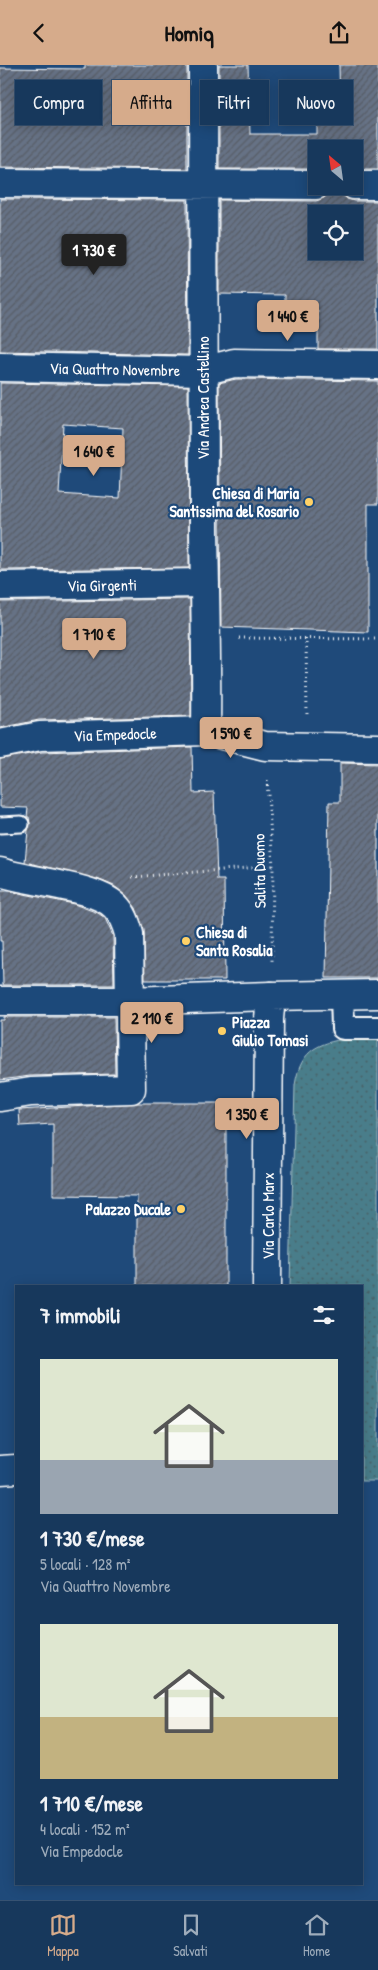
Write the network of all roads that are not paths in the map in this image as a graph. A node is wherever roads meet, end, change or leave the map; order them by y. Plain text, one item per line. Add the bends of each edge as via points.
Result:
1 (203, 65) edge
2 (0, 183) edge
3 (203, 184) junction
4 (308, 185) edge
5 (363, 185) edge
6 (378, 185) edge
7 (378, 365) edge
8 (0, 367) edge
9 (203, 371) junction
10 (204, 583) junction
11 (0, 586) edge
12 (206, 731) junction
13 (0, 744) edge
14 (378, 748) edge
15 (21, 823) dead end
16 (0, 825) edge
17 (0, 872) edge
18 (342, 995) junction
19 (378, 995) edge
20 (271, 997) junction
21 (0, 1001) edge
22 (130, 1001) junction
23 (378, 1028) edge
24 (0, 1097) edge
25 (267, 1285) edge
26 (15, 1469) edge
27 (0, 1470) edge

1 - 3 street, Via Andrea Castellino
2 - 3 street
3 - 4 street
3 - 9 street, Via Andrea Castellino
5 - 6 street
7 - 9 street, Via Quattro Novembre via 234,363
8 - 9 street, Via Quattro Novembre
9 - 10 street, Via Andrea Castellino
10 - 11 street, Via Girgenti
10 - 12 street, Via Andrea Castellino
12 - 13 street, Via Empedocle via 40,736
12 - 14 street, Via Empedocle via 265,746
15 - 16 lane
17 - 22 street via 86,891 114,905 122,913 129,934
18 - 19 street
18 - 20 street
18 - 23 street via 343,1028
20 - 22 street
20 - 25 street, Via Carlo Marx
21 - 22 street
22 - 24 street via 131,1089 31,1092
26 - 27 street

